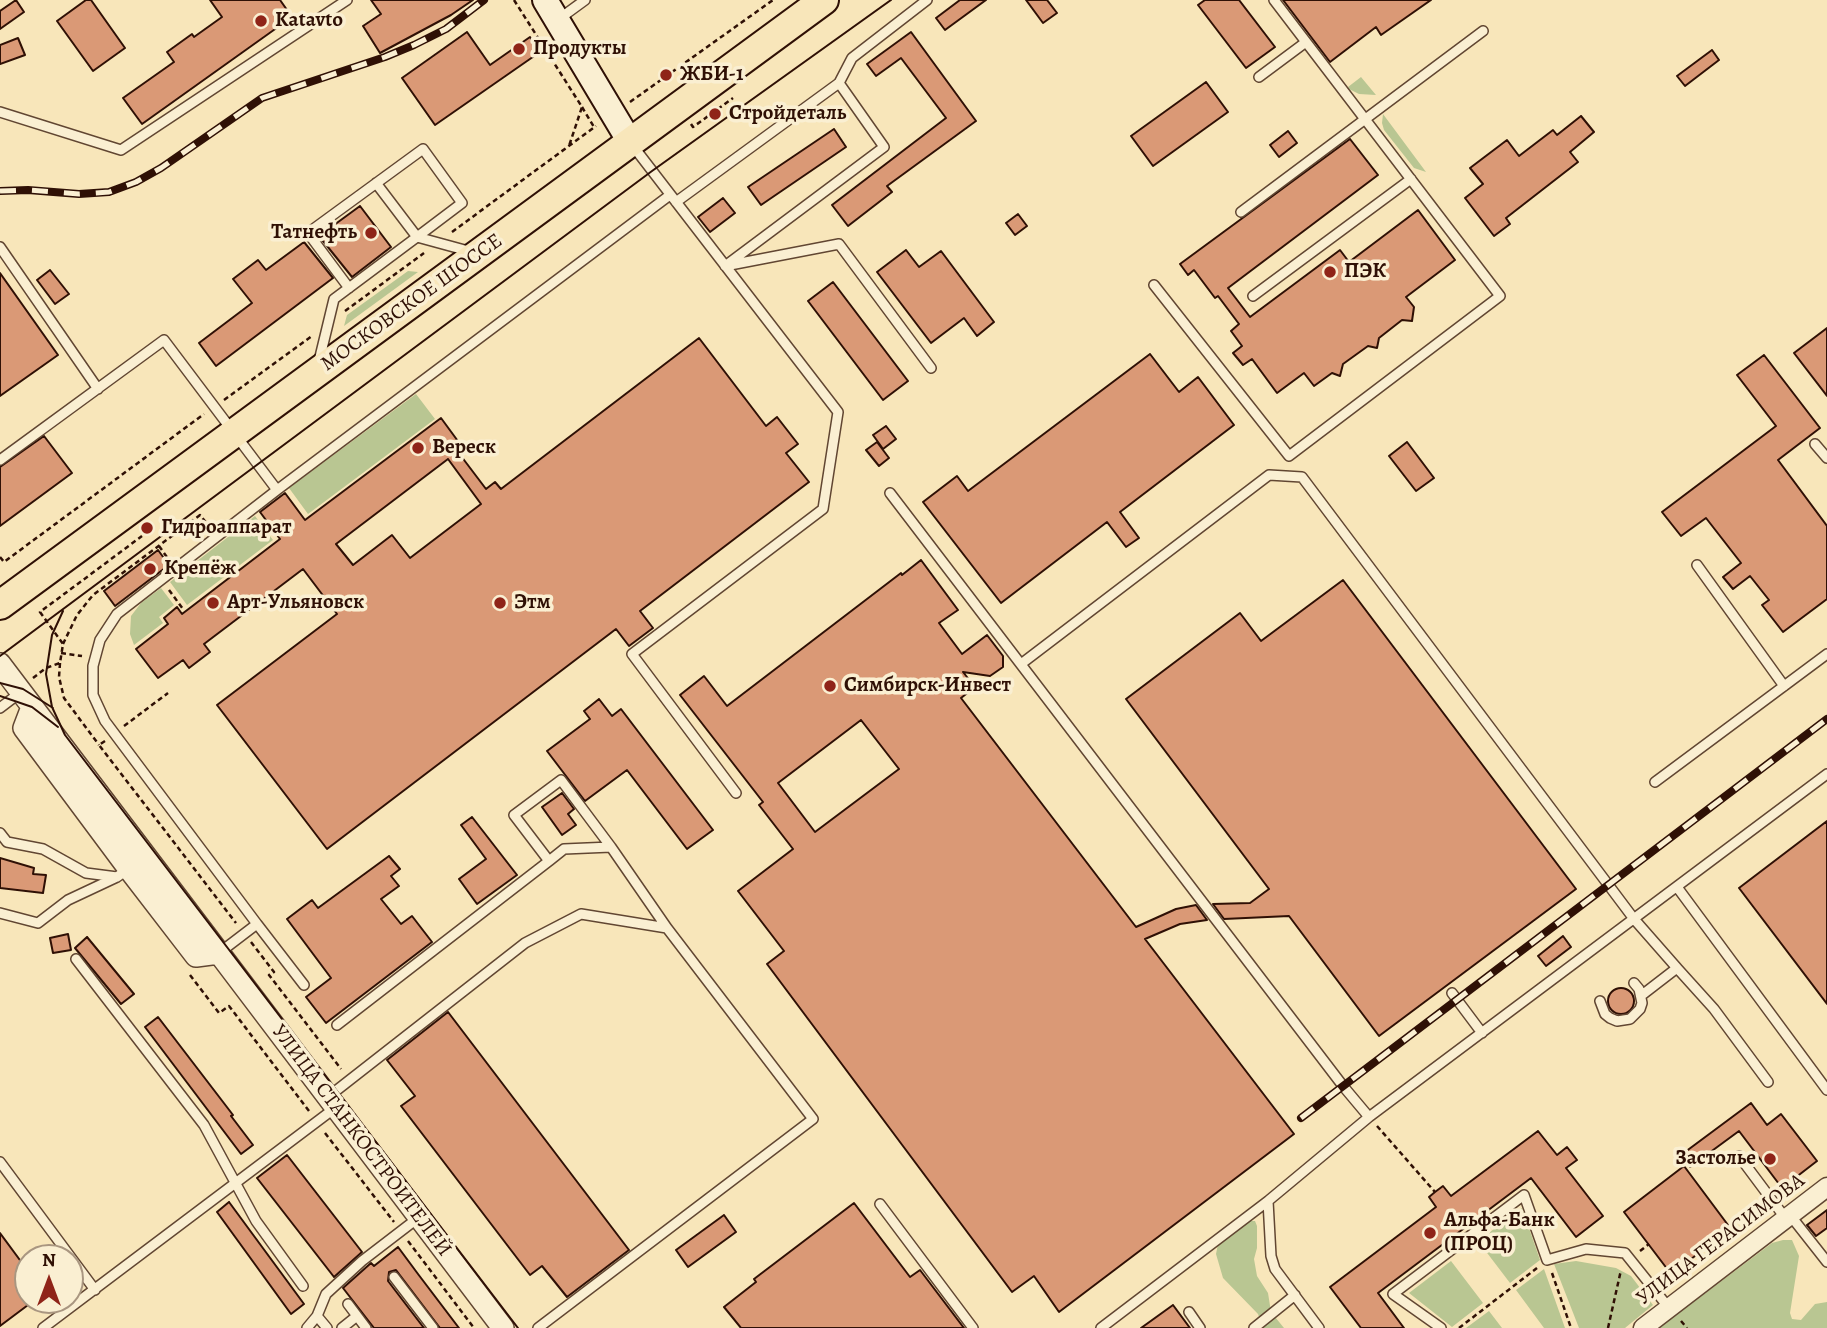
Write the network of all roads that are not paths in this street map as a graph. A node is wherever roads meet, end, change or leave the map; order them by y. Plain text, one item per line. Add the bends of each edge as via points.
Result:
1 (347, 0) edge
2 (585, 0) edge
3 (824, 0) edge
4 (927, 0) edge
5 (1274, 0) edge
6 (551, 10) edge
7 (1483, 31) dead end
8 (1306, 42) junction
9 (1259, 77) dead end
10 (839, 83) junction
11 (0, 112) edge
12 (1365, 119) junction
13 (630, 142) junction
14 (1411, 179) junction
15 (376, 183) junction
16 (673, 198) junction
17 (1241, 212) dead end
18 (417, 237) junction
19 (0, 247) edge
20 (480, 254) junction
21 (725, 266) junction
22 (1154, 285) dead end
23 (349, 288) junction
24 (1254, 296) dead end
25 (931, 368) dead end
26 (316, 373) junction
27 (98, 389) junction
28 (234, 434) junction
29 (1815, 444) dead end
30 (1827, 458) edge
31 (0, 460) edge
32 (277, 491) junction
33 (890, 493) dead end
34 (1697, 565) dead end
35 (0, 605) edge
36 (1827, 654) edge
37 (0, 664) edge
38 (1021, 664) junction
39 (1784, 687) junction
40 (24, 696) junction
41 (0, 708) edge
42 (1827, 774) edge
43 (1655, 782) dead end
44 (736, 793) dead end
45 (0, 833) edge
46 (611, 847) junction
47 (549, 861) junction
48 (123, 873) junction
49 (1677, 887) junction
50 (0, 913) edge
51 (1634, 919) junction
52 (257, 924) junction
53 (667, 928) junction
54 (219, 953) junction
55 (76, 959) dead end
56 (1677, 968) junction
57 (1634, 983) dead end
58 (304, 985) dead end
59 (1452, 993) dead end
60 (1642, 995) junction
61 (1600, 1002) dead end
62 (337, 1025) dead end
63 (1482, 1033) junction
64 (1768, 1082) dead end
65 (1827, 1090) edge
66 (332, 1102) junction
67 (1369, 1117) junction
68 (1738, 1156) dead end
69 (0, 1162) edge
70 (236, 1182) junction
71 (1827, 1187) edge
72 (1268, 1201) junction
73 (880, 1204) dead end
74 (419, 1217) junction
75 (1788, 1217) junction
76 (1827, 1262) edge
77 (394, 1277) dead end
78 (303, 1286) dead end
79 (95, 1290) junction
80 (1296, 1296) junction
81 (348, 1304) dead end
82 (1670, 1308) junction
83 (1189, 1312) dead end
84 (317, 1316) junction
85 (357, 1316) junction
86 (43, 1328) edge
87 (307, 1328) edge
88 (327, 1328) edge
89 (342, 1328) edge
90 (366, 1328) edge
91 (433, 1328) edge
92 (503, 1328) edge
93 (538, 1328) edge
94 (973, 1328) edge
95 (1101, 1328) edge
96 (1200, 1328) edge
97 (1254, 1328) edge
98 (1319, 1328) edge
99 (1441, 1328) edge
100 (1643, 1328) edge

1 - 11 lane via 121,150
2 - 6 lane
3 - 13 main road, МОСКОВСКОЕ ШОССЕ
4 - 10 lane via 852,58
5 - 8 lane
6 - 13 main road via 604,120
7 - 12 lane
8 - 9 lane
8 - 12 lane
10 - 16 lane
10 - 21 lane via 884,147
12 - 14 lane
12 - 17 lane
13 - 16 lane
13 - 20 main road, МОСКОВСКОЕ ШОССЕ
14 - 22 lane via 1500,296 1289,456
14 - 24 lane
15 - 18 lane
15 - 18 lane via 423,149 462,203
15 - 23 lane via 308,233
16 - 21 lane
16 - 32 lane
18 - 20 lane
18 - 23 lane
19 - 27 lane
20 - 26 main road, МОСКОВСКОЕ ШОССЕ
21 - 25 lane via 839,244
21 - 44 lane via 838,412 823,509 632,654
23 - 26 lane via 334,299
26 - 28 main road, МОСКОВСКОЕ ШОССЕ
27 - 28 lane via 164,340
27 - 31 lane
28 - 32 lane
28 - 35 main road, МОСКОВСКОЕ ШОССЕ
29 - 30 lane
32 - 52 lane via 117,614 100,640 92,682 105,721
33 - 38 lane
34 - 39 lane
36 - 39 lane
37 - 40 street, УЛИЦА СТАНКОСТРОИТЕЛЕЙ
38 - 51 lane via 1269,475 1302,477
38 - 67 lane
39 - 43 lane
40 - 41 lane
40 - 48 street via 24,728
40 - 54 street, УЛИЦА СТАНКОСТРОИТЕЛЕЙ
42 - 49 lane
45 - 48 lane via 7,842 43,849 86,873
46 - 47 lane via 564,849
46 - 47 lane via 561,780 514,816
46 - 53 lane
47 - 62 lane
48 - 50 lane via 68,900 38,923
48 - 54 street via 196,957
49 - 51 lane
49 - 65 lane
51 - 56 lane
51 - 63 lane
52 - 54 lane
52 - 58 lane
53 - 66 lane via 582,914 525,943
53 - 93 lane via 813,1119
54 - 66 street, УЛИЦА СТАНКОСТРОИТЕЛЕЙ
55 - 70 lane via 204,1125
56 - 60 lane
56 - 64 lane
57 - 60 lane
59 - 63 lane
60 - 61 lane via 1640,1009 1623,1021 1610,1018
63 - 67 lane
66 - 70 lane via 316,1122
66 - 74 street, УЛИЦА СТАНКОСТРОИТЕЛЕЙ
67 - 72 lane
68 - 75 lane
69 - 79 lane
70 - 78 lane via 256,1221
70 - 79 lane
71 - 75 street, УЛИЦА ГЕРАСИМОВА
72 - 80 lane via 1271,1256
72 - 95 lane
73 - 94 lane
74 - 84 lane via 326,1294
74 - 92 street, УЛИЦА СТАНКОСТРОИТЕЛЕЙ
75 - 76 lane
75 - 82 street, УЛИЦА ГЕРАСИМОВА
77 - 91 lane
79 - 86 lane
80 - 97 lane
80 - 98 lane
81 - 85 lane
82 - 99 lane via 1625,1253 1586,1249 1547,1260 1524,1195 1393,1294
82 - 100 street, УЛИЦА ГЕРАСИМОВА
83 - 96 lane
84 - 87 lane
84 - 88 lane
85 - 89 lane
85 - 90 lane

